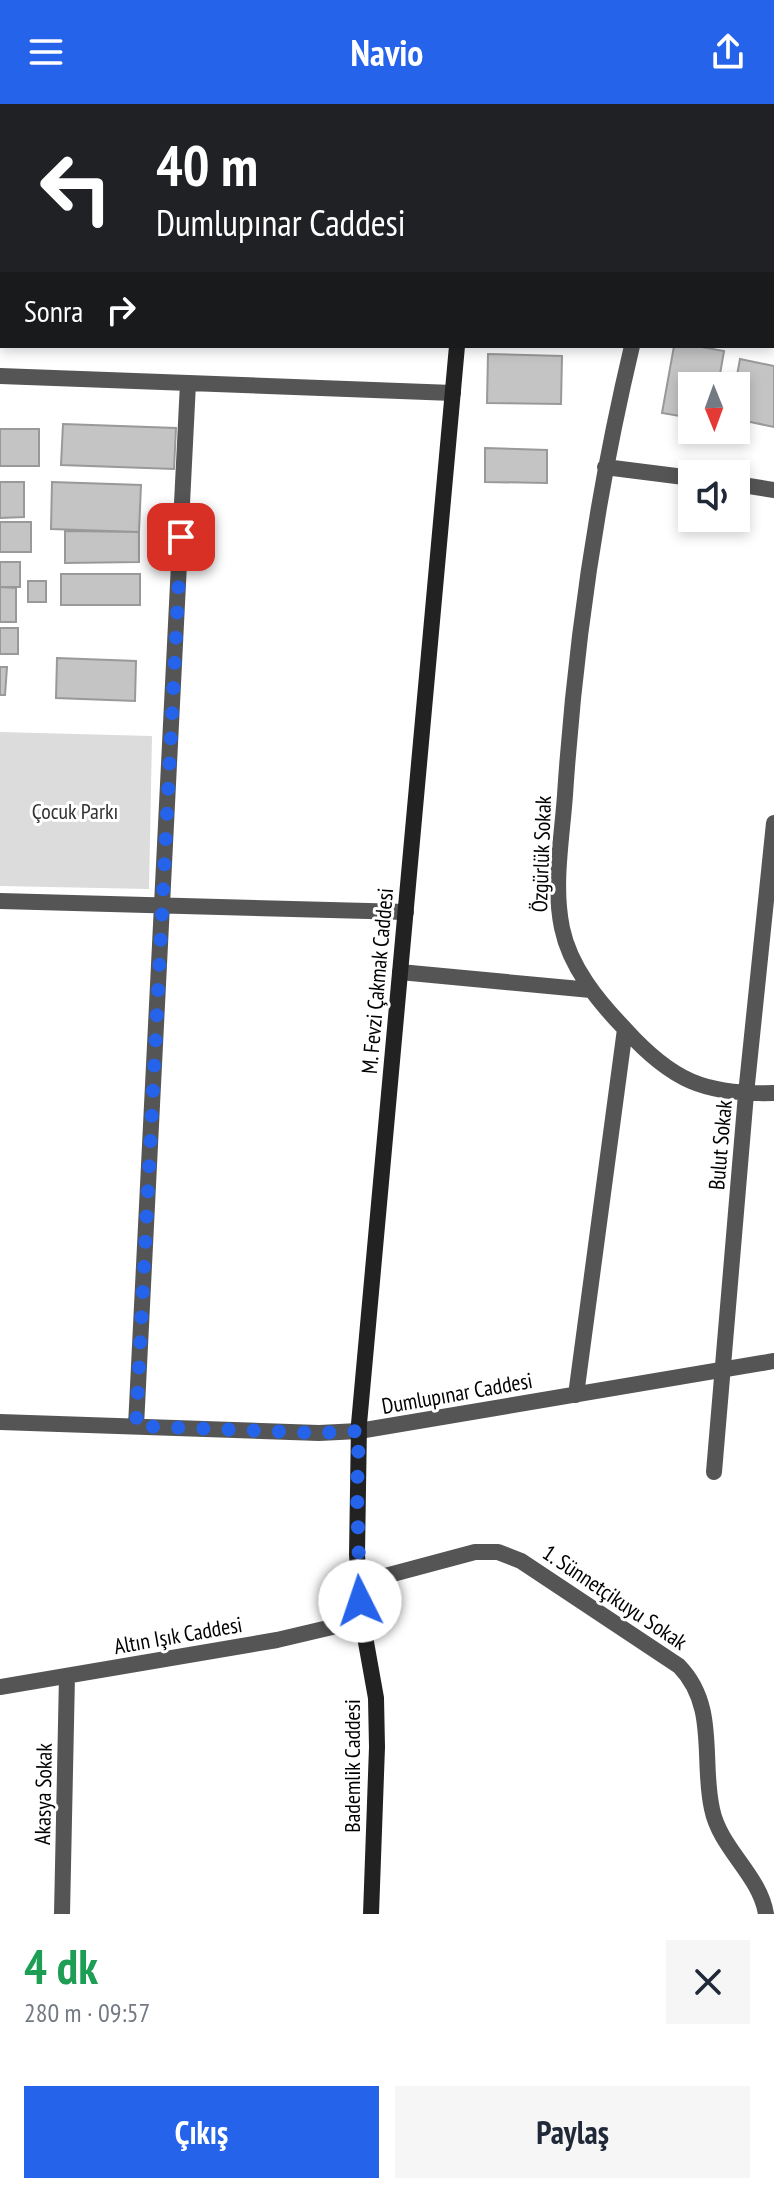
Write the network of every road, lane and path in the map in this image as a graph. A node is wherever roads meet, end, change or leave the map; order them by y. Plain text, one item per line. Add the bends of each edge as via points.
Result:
1 (457, 348) edge
2 (632, 348) edge
3 (0, 376) edge
4 (188, 383) junction
5 (453, 393) junction
6 (605, 467) junction
7 (678, 476) edge
8 (750, 486) edge
9 (774, 490) edge
10 (774, 823) edge
11 (0, 901) edge
12 (162, 905) junction
13 (406, 912) junction
14 (400, 972) junction
15 (591, 990) junction
16 (625, 1029) junction
17 (774, 1093) edge
18 (746, 1094) junction
19 (774, 1361) edge
20 (723, 1371) junction
21 (576, 1395) junction
22 (0, 1422) edge
23 (136, 1426) junction
24 (359, 1431) junction
25 (714, 1472) dead end
26 (359, 1583) junction
27 (362, 1620) junction
28 (67, 1676) junction
29 (0, 1687) edge
30 (62, 1914) edge
31 (371, 1914) edge
32 (766, 1914) edge

1 - 5 street, M. Fevzi Çakmak Caddesi
2 - 6 street, Özgürlük Sokak
3 - 4 street
4 - 5 street
4 - 12 street
5 - 13 street, M. Fevzi Çakmak Caddesi
6 - 7 street
6 - 15 street, Özgürlük Sokak via 578,653 559,880 566,942
8 - 9 street
10 - 18 street, Bulut Sokak
11 - 12 street
12 - 13 street
12 - 23 street
13 - 14 street, M. Fevzi Çakmak Caddesi
14 - 15 street
14 - 24 street, M. Fevzi Çakmak Caddesi
15 - 16 street, Özgürlük Sokak
16 - 18 street, Özgürlük Sokak via 690,1081 719,1092
16 - 21 street
17 - 18 street, Özgürlük Sokak
18 - 20 street, Bulut Sokak
19 - 20 street, Dumlupınar Caddesi
20 - 21 street, Dumlupınar Caddesi
20 - 25 street, Bulut Sokak
21 - 24 street, Dumlupınar Caddesi
22 - 23 street, Dumlupınar Caddesi
23 - 24 street, Dumlupınar Caddesi
24 - 26 street, M. Fevzi Çakmak Caddesi
26 - 27 street, M. Fevzi Çakmak Caddesi
26 - 32 street, 1. Sünnetçikuyu Sokak via 475,1552 498,1552 521,1561 679,1666 689,1676 704,1714 716,1823 759,1892
27 - 28 street, Altın Işık Caddesi
27 - 31 street, Bademlik Caddesi via 376,1710
28 - 29 street, Altın Işık Caddesi
28 - 30 street, Akasya Sokak

